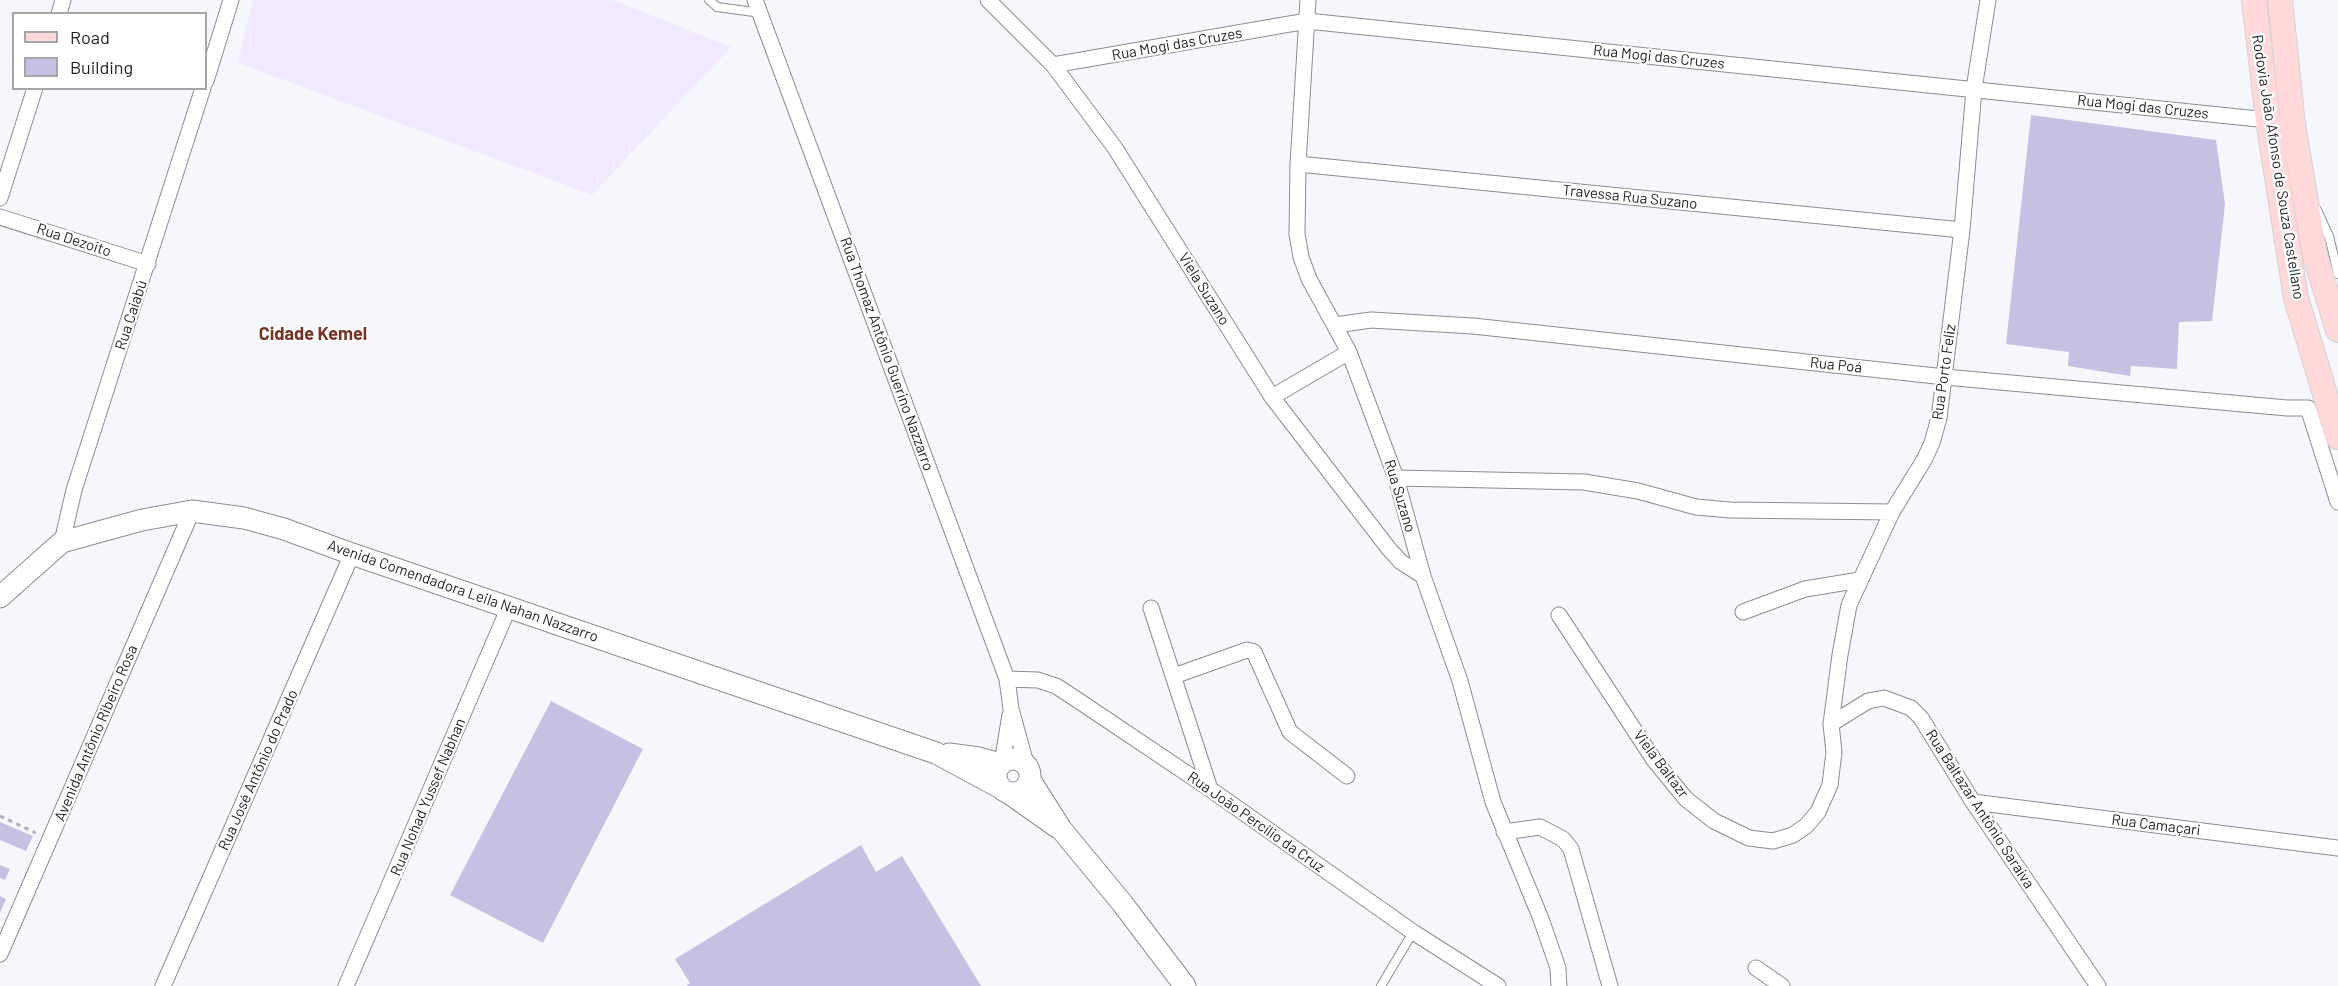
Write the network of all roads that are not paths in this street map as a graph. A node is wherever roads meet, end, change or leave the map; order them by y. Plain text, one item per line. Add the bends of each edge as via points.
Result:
1 (231, 0) edge
2 (709, 0) edge
3 (988, 0) edge
4 (1308, 0) edge
5 (1988, 0) edge
6 (2254, 0) edge
7 (2280, 0) edge
8 (758, 6) edge
9 (1307, 21) junction
10 (1053, 65) junction
11 (207, 78) edge
12 (1974, 89) junction
13 (34, 90) edge
14 (202, 90) edge
15 (2268, 120) junction
16 (1298, 164) junction
17 (2304, 188) junction
18 (0, 198) edge
19 (0, 217) edge
20 (1962, 231) junction
21 (148, 264) junction
22 (2338, 274) edge
23 (1335, 325) junction
24 (2338, 325) edge
25 (1349, 352) junction
26 (1945, 377) junction
27 (1272, 397) junction
28 (2318, 407) junction
29 (2328, 436) edge
30 (1396, 478) junction
31 (2338, 502) edge
32 (192, 511) junction
33 (1892, 512) junction
34 (62, 542) junction
35 (352, 554) junction
36 (1423, 576) junction
37 (1860, 580) junction
38 (0, 597) edge
39 (509, 607) junction
40 (1151, 608) dead end
41 (1743, 612) dead end
42 (1559, 615) dead end
43 (1174, 676) junction
44 (1007, 679) junction
45 (1011, 709) junction
46 (1831, 724) junction
47 (936, 753) junction
48 (1001, 763) junction
49 (1028, 772) junction
50 (1347, 776) dead end
51 (1210, 789) junction
52 (1004, 790) junction
53 (1973, 802) junction
54 (1060, 829) junction
55 (1504, 832) junction
56 (2338, 848) edge
57 (1413, 932) junction
58 (0, 954) edge
59 (1756, 968) dead end
60 (2101, 985) edge
61 (163, 986) edge
62 (346, 986) edge
63 (1185, 986) edge
64 (1382, 986) edge
65 (1498, 986) edge
66 (1559, 986) edge
67 (1610, 986) edge
68 (1782, 986) edge

1 - 11 street
2 - 8 lane via 717,7
3 - 10 street, Viela Suzano
4 - 9 street, Rua Suzano
5 - 12 street, Rua Porto Feliz
6 - 15 main road, Rodovia João Afonso de Souza Castellano
7 - 17 main road, Rodovia João Afonso de Souza Castellano
8 - 44 street, Rua Thomaz Antônio Guerino Nazzarro
9 - 10 street, Rua Mogi das Cruzes
9 - 12 street, Rua Mogi das Cruzes
9 - 16 street, Rua Suzano
10 - 27 street, Viela Suzano via 1115,148
12 - 15 street, Rua Mogi das Cruzes
12 - 20 street, Rua Porto Feliz
13 - 18 street
14 - 21 street, Rua Caiabú
15 - 28 main road, Rodovia João Afonso de Souza Castellano
16 - 20 street, Travessa Rua Suzano
16 - 23 street, Rua Suzano via 1300,257
17 - 22 lane via 2329,236
17 - 24 main road, Rodovia João Afonso de Souza Castellano via 2315,256
19 - 21 street, Rua Dezoito
20 - 26 street, Rua Porto Feliz
21 - 34 street, Rua Caiabú via 74,490
23 - 25 street, Rua Suzano
23 - 26 street, Rua Poá via 1371,320 1473,326
25 - 27 street
25 - 30 street, Rua Suzano
26 - 28 street, Rua Poá via 2287,408
26 - 33 street, Rua Porto Feliz via 1932,443
27 - 36 street, Viela Suzano via 1389,549
28 - 29 main road, Rodovia João Afonso de Souza Castellano
29 - 31 street
30 - 33 street via 1584,482 1696,507
30 - 36 street, Rua Suzano
32 - 34 main road, Avenida Comendadora Leila Nahan Nazzarro
32 - 35 main road, Avenida Comendadora Leila Nahan Nazzarro via 254,520
32 - 58 street, Avenida Antônio Ribeiro Rosa
33 - 37 street, Rua Porto Feliz
34 - 38 main road, Avenida Comendadora Leila Nahan Nazzarro
35 - 39 main road, Avenida Comendadora Leila Nahan Nazzarro
35 - 61 street, Rua José Antônio do Prado
36 - 55 street, Rua Suzano via 1460,681
37 - 41 street via 1805,588
37 - 46 street, Rua Porto Feliz via 1849,605
39 - 47 main road, Avenida Comendadora Leila Nahan Nazzarro
39 - 62 street, Rua Nohad Yussef Nabhan
40 - 43 street
42 - 46 street, Viela Baltazr via 1654,760 1686,800 1714,821 1749,838 1773,841 1793,835 1818,812 1830,785 1834,752
43 - 50 street via 1247,650 1254,652 1290,732
43 - 51 street
44 - 45 street, Rua Thomaz Antônio Guerino Nazzarro
44 - 51 street, Rua João Percílio da Cruz via 1038,680 1056,686
45 - 48 street, Rua Thomaz Antônio Guerino Nazzarro
45 - 49 street, Rua Thomaz Antônio Guerino Nazzarro
46 - 53 street, Rua Baltazar Antônio Saraiva via 1868,701 1899,701 1921,718
47 - 48 main road, Avenida Comendadora Leila Nahan Nazzarro
47 - 52 main road, Avenida Comendadora Leila Nahan Nazzarro
48 - 49 main road via 1017,759
48 - 52 main road via 995,777
49 - 52 main road via 1025,789 1015,794
49 - 54 main road, Avenida Comendadora Leila Nahan Nazzarro
51 - 57 street, Rua João Percílio da Cruz
52 - 54 main road, Avenida Comendadora Leila Nahan Nazzarro
53 - 56 street, Rua Camaçari
53 - 60 street, Rua Baltazar Antônio Saraiva
54 - 63 main road, Avenida Comendadora Leila Nahan Nazzarro
55 - 66 street, Rua Suzano via 1555,958
55 - 67 street via 1540,827 1563,839 1570,849
57 - 64 lane
57 - 65 street, Rua João Percílio da Cruz
59 - 68 street

